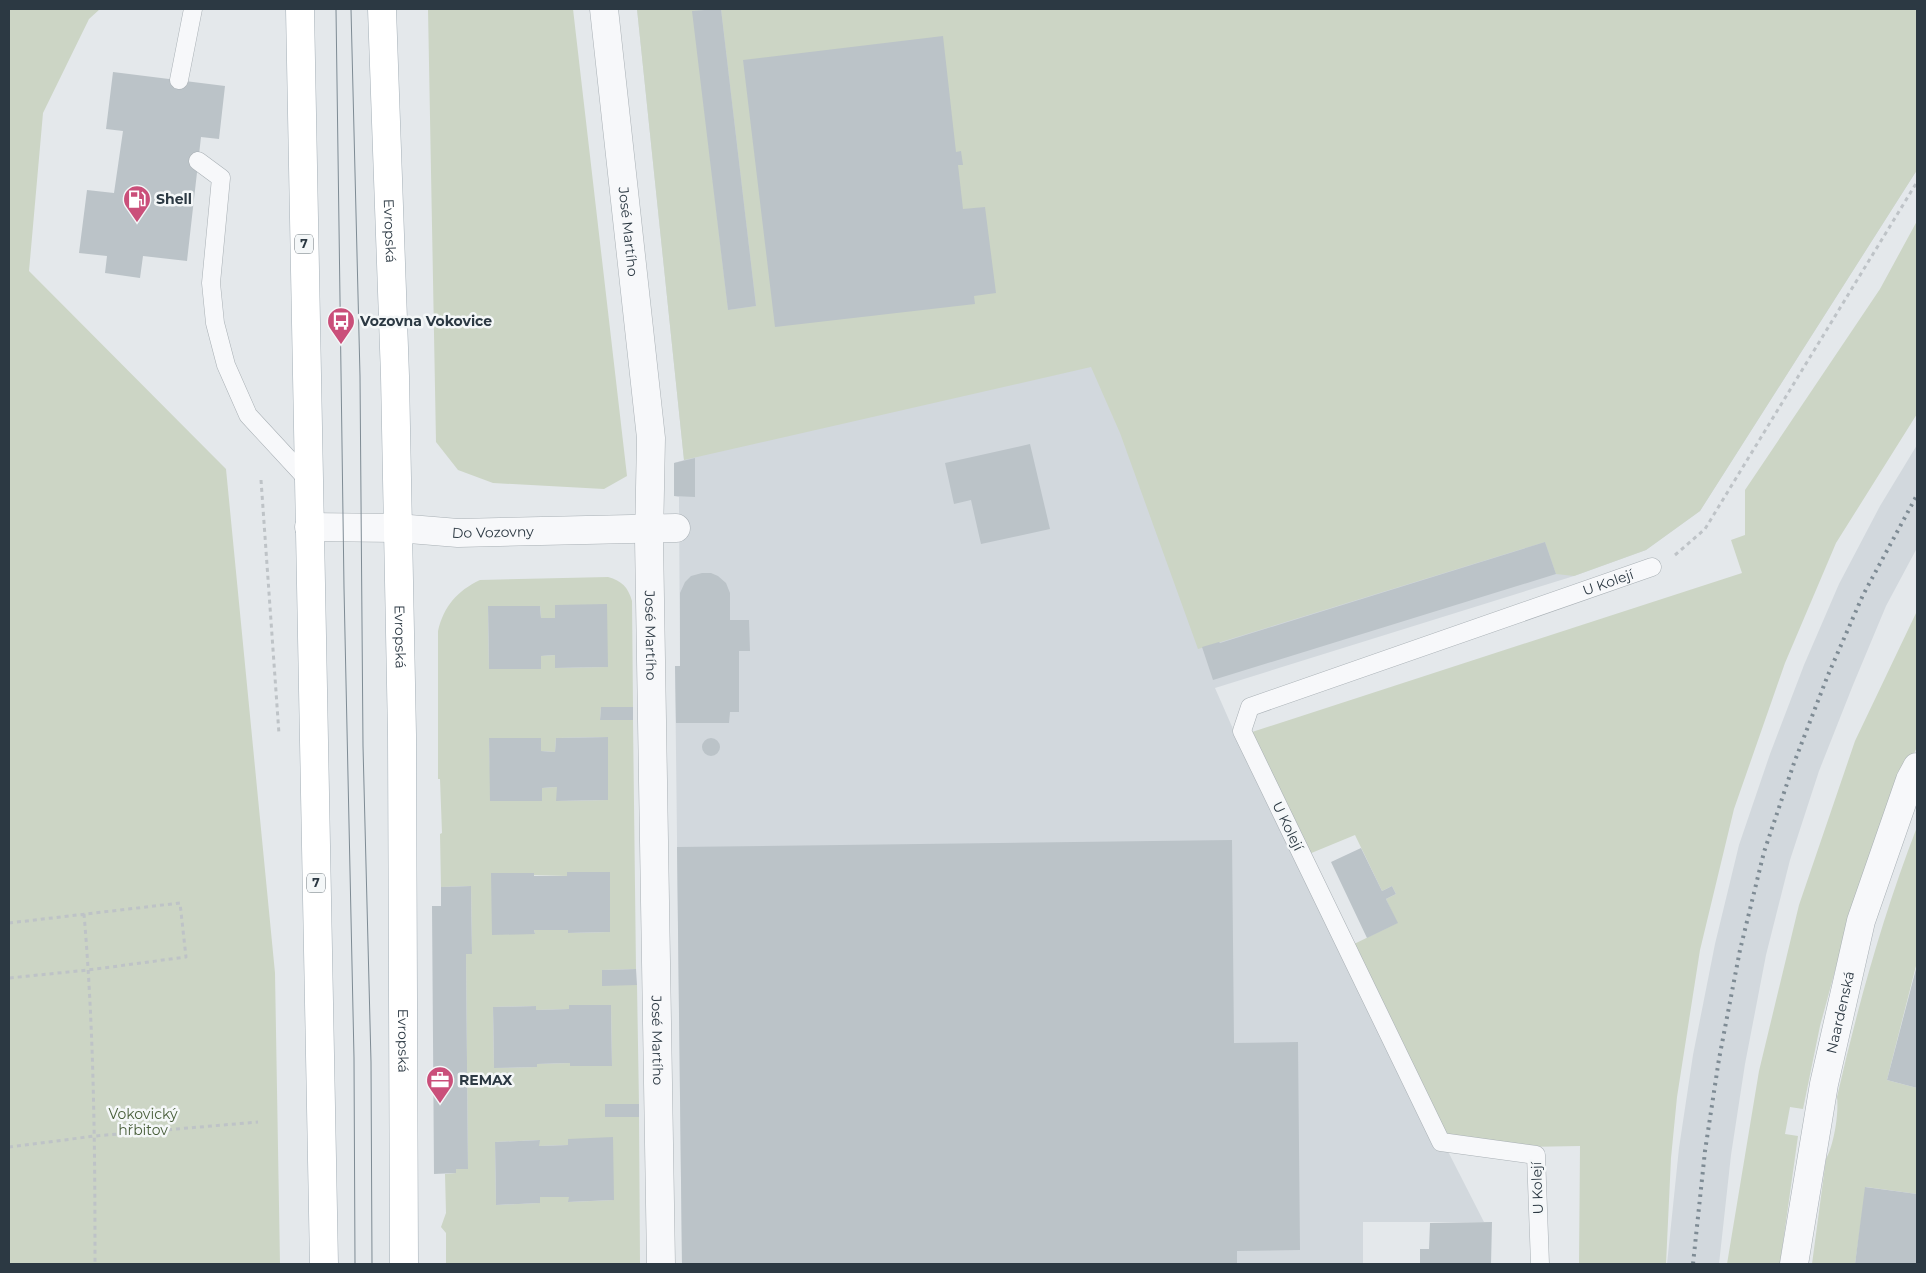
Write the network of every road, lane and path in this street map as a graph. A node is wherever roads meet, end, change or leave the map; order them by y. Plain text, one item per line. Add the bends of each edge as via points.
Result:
1 (193, 9) edge
2 (300, 9) edge
3 (382, 9) edge
4 (604, 9) edge
5 (179, 80) dead end
6 (198, 161) dead end
7 (1917, 182) edge
8 (260, 480) dead end
9 (308, 480) junction
10 (309, 527) junction
11 (397, 528) junction
12 (676, 528) dead end
13 (649, 529) junction
14 (1652, 567) joint
15 (280, 739) dead end
16 (1917, 767) edge
17 (84, 914) junction
18 (9, 923) edge
19 (88, 970) junction
20 (9, 978) edge
21 (258, 1122) dead end
22 (95, 1136) junction
23 (9, 1146) edge
24 (95, 1264) edge
25 (324, 1264) edge
26 (404, 1264) edge
27 (661, 1264) edge
28 (1540, 1264) edge
29 (1794, 1264) edge

1 - 5 lane
2 - 9 main road, 7
3 - 11 main road, Evropská
4 - 13 street, José Martího via 651,438
6 - 9 lane via 222,178 211,283 215,323 226,365 248,415
7 - 14 path via 1705,528 1668,561
8 - 15 path
9 - 10 main road, 7
10 - 11 street, Do Vozovny
10 - 25 main road, 7
11 - 13 street, Do Vozovny via 458,533
11 - 26 main road, Evropská via 402,735
12 - 13 street, Do Vozovny
13 - 27 street, José Martího
14 - 28 lane, U Kolejí via 1250,708 1242,731 1442,1142 1536,1155
16 - 29 street, Naardenská via 1861,921 1824,1084
17 - 18 path
17 - 19 path
17 - 19 path via 180,903 186,957
19 - 20 path
19 - 22 path
21 - 22 path
22 - 23 path
22 - 24 path

